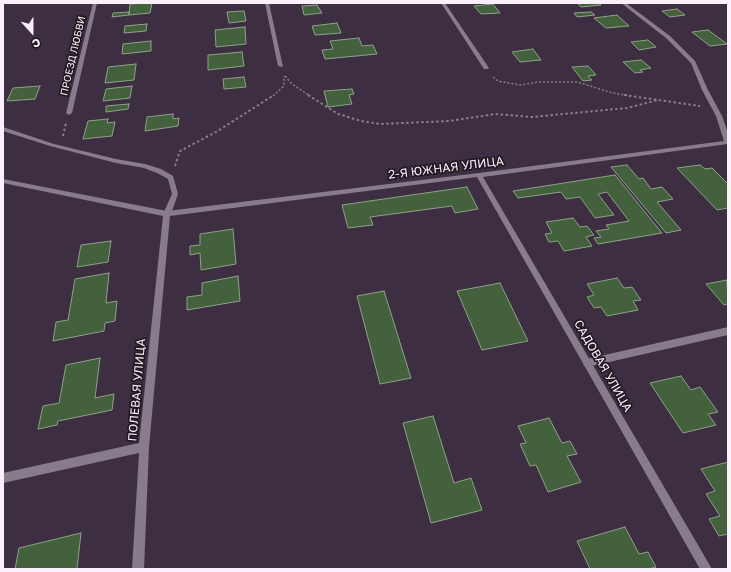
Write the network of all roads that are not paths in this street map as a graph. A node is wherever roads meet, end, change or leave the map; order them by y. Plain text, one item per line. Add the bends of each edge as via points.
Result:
1 (95, 3) edge
2 (267, 3) edge
3 (443, 3) edge
4 (623, 3) edge
5 (281, 66) dead end
6 (486, 68) road end
7 (69, 113) road end
8 (3, 129) edge
9 (728, 142) edge
10 (479, 175) junction
11 (3, 181) edge
12 (167, 214) junction
13 (728, 331) edge
14 (587, 363) junction
15 (144, 447) junction
16 (3, 478) edge
17 (138, 569) edge
18 (706, 569) edge

1 - 7 street, ПРОЕЗД ЛЮБВИ
2 - 5 street
3 - 6 street
4 - 9 street via 668,37 693,62 718,114
8 - 12 street, ПОЛЕВАЯ УЛИЦА via 60,147 145,166 171,178 175,194
9 - 10 street, 2-Я ЮЖНАЯ УЛИЦА
10 - 12 street, 2-Я ЮЖНАЯ УЛИЦА
10 - 14 street, САДОВАЯ УЛИЦА
11 - 12 street, 2-Я ЮЖНАЯ УЛИЦА
12 - 15 street, ПОЛЕВАЯ УЛИЦА
13 - 14 street
14 - 18 street, САДОВАЯ УЛИЦА
15 - 16 street
15 - 17 street, ПОЛЕВАЯ УЛИЦА

